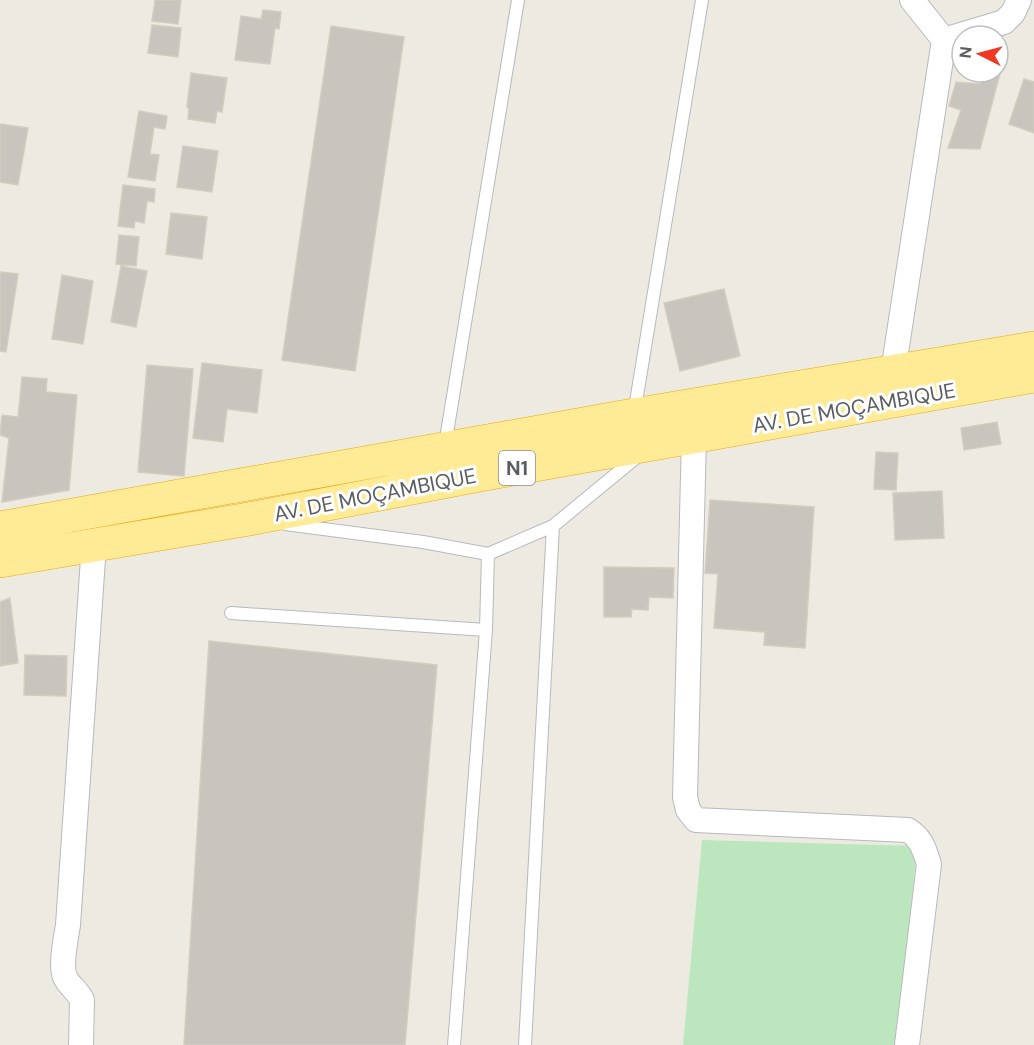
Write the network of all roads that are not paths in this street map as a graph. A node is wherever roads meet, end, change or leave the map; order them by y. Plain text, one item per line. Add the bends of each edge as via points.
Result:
1 (518, 0) edge
2 (702, 0) edge
3 (912, 0) edge
4 (1019, 0) edge
5 (944, 40) junction
6 (1034, 348) edge
7 (893, 372) junction
8 (1034, 376) edge
9 (634, 415) junction
10 (694, 436) junction
11 (650, 445) junction
12 (444, 449) junction
13 (249, 519) junction
14 (553, 526) junction
15 (0, 528) edge
16 (94, 544) junction
17 (488, 554) junction
18 (0, 561) edge
19 (231, 613) dead end
20 (486, 630) junction
21 (81, 1045) edge
22 (454, 1045) edge
23 (525, 1045) edge
24 (907, 1045) edge

1 - 12 lane
2 - 9 lane
3 - 5 street
4 - 5 street via 1004,22
5 - 7 street
6 - 7 highway, AV. DE MOÇAMBIQUE / N1
7 - 9 highway, AV. DE MOÇAMBIQUE / N1
8 - 10 highway, AV. DE MOÇAMBIQUE / N1
9 - 12 highway, AV. DE MOÇAMBIQUE / N1
10 - 11 highway, AV. DE MOÇAMBIQUE / N1
10 - 24 street via 684,797 688,810 696,820 908,830 918,837 928,864
11 - 13 highway, AV. DE MOÇAMBIQUE / N1
11 - 14 lane
12 - 15 highway, AV. DE MOÇAMBIQUE / N1
13 - 16 highway, AV. DE MOÇAMBIQUE / N1
13 - 17 lane
14 - 17 lane
14 - 23 lane
16 - 18 highway, AV. DE MOÇAMBIQUE / N1
16 - 21 street via 63,968 65,978 82,1000
17 - 20 lane
19 - 20 lane
20 - 22 lane

